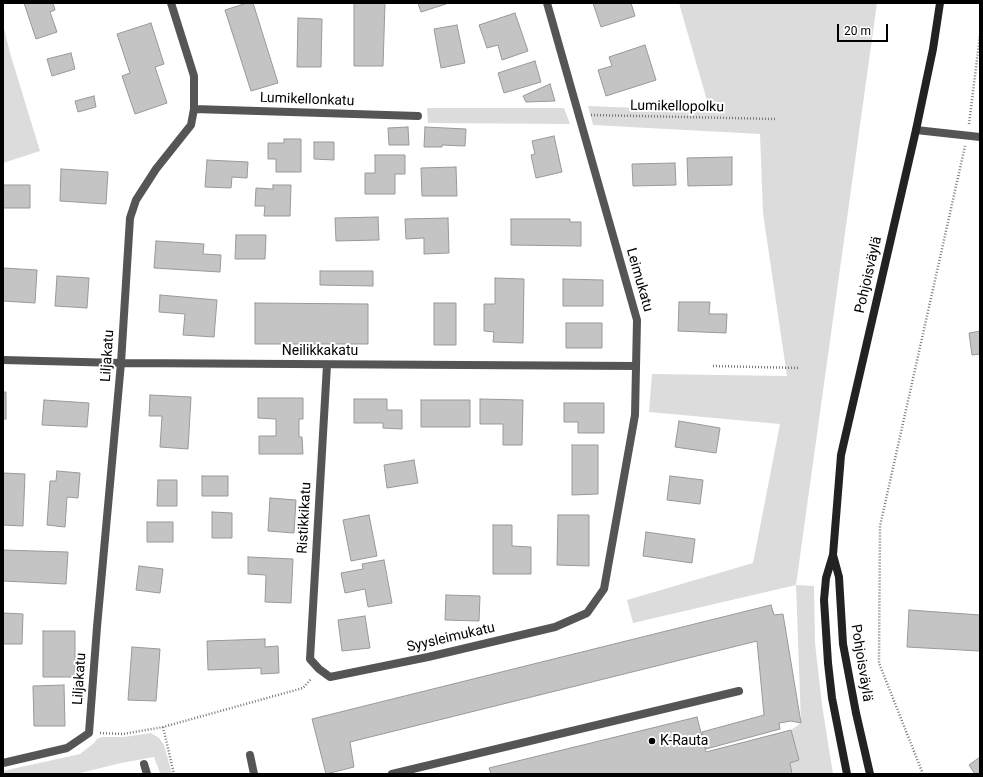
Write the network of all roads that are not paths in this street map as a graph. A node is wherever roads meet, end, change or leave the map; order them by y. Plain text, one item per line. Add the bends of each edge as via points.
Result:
1 (171, 3) edge
2 (547, 3) edge
3 (940, 3) edge
4 (194, 109) junction
5 (418, 116) dead end
6 (916, 130) junction
7 (980, 137) edge
8 (3, 360) edge
9 (121, 363) junction
10 (327, 364) junction
11 (636, 366) junction
12 (833, 555) junction
13 (587, 613) joint
14 (319, 669) joint
15 (738, 691) dead end
16 (250, 755) dead end
17 (3, 763) edge
18 (144, 764) dead end
19 (147, 774) edge
20 (254, 774) edge
21 (392, 774) edge
22 (847, 774) edge
23 (870, 774) edge

1 - 4 street, Liljakatu via 194,76
2 - 11 street, Leimukatu via 637,320
3 - 6 main road, Pohjoisväylä
4 - 5 street, Lumikellonkatu
4 - 9 street, Liljakatu via 191,125 156,169 136,200 130,218
6 - 7 street
6 - 12 main road, Pohjoisväylä via 841,455
8 - 9 street, Neilikkakatu
9 - 10 street, Neilikkakatu
9 - 17 street, Liljakatu via 89,733 67,748
10 - 11 street, Neilikkakatu
10 - 14 street, Ristikkikatu via 310,659
11 - 13 street, Leimukatu via 635,415 604,589
12 - 22 main road, Pohjoisväylä via 826,578 825,629 832,698
12 - 23 main road, Pohjoisväylä via 839,577 843,644
13 - 14 street, Syysleimukatu via 555,627 428,657 330,677
15 - 21 street
16 - 20 street
18 - 19 street

